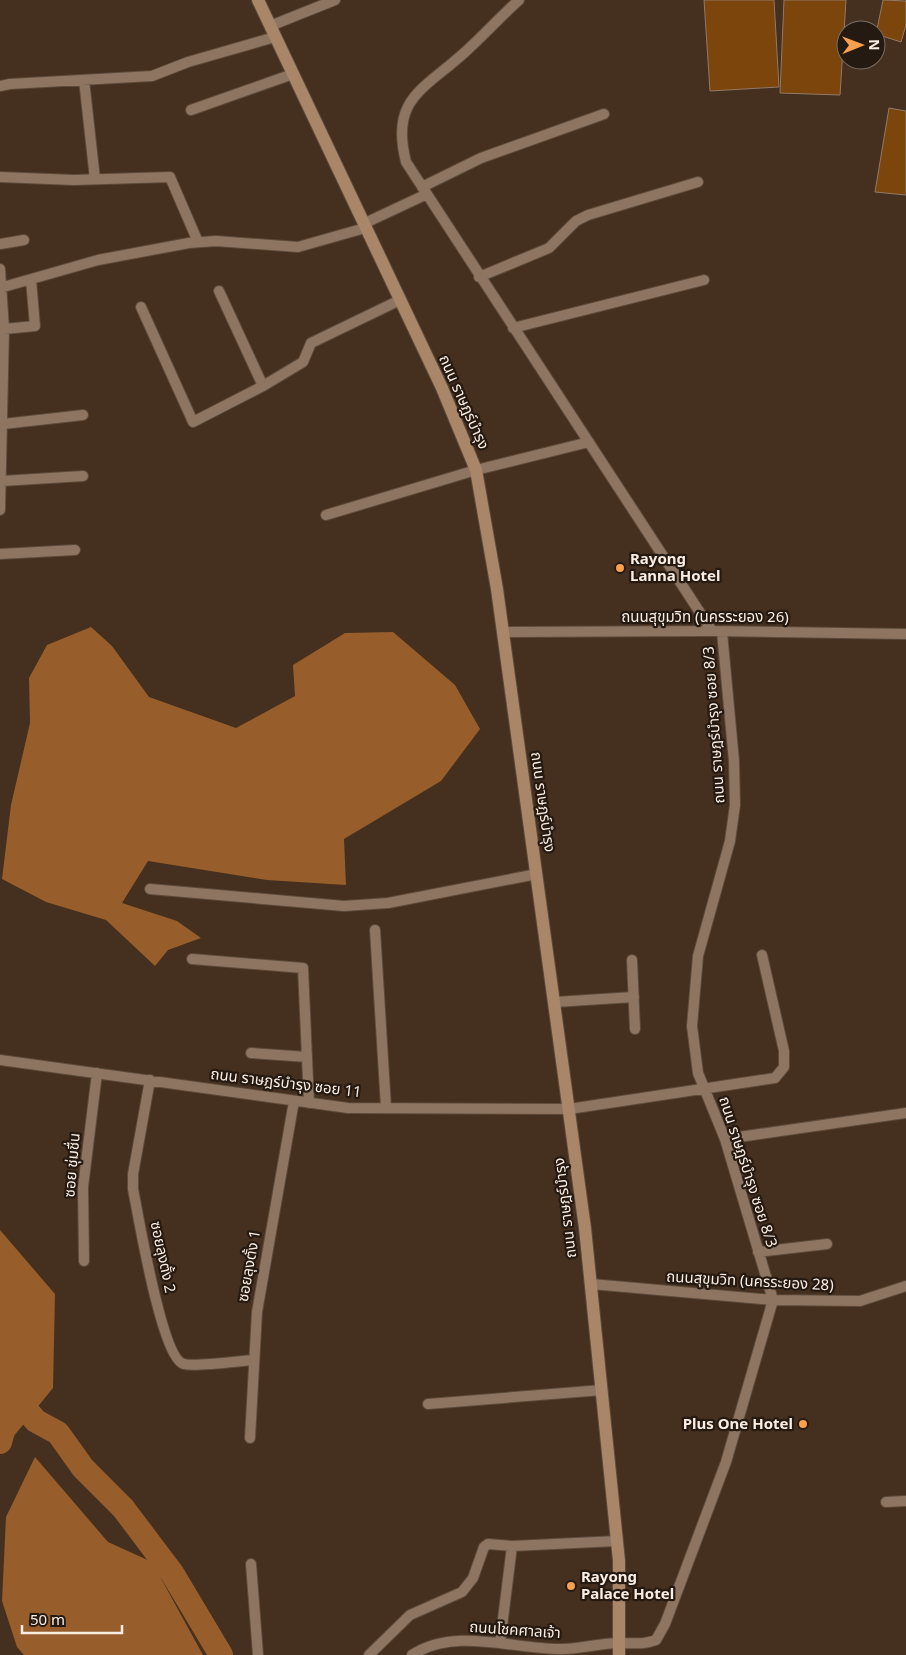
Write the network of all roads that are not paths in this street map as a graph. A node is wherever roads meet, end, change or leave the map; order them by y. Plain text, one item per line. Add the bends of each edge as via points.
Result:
1 (258, 0) edge
2 (335, 0) edge
3 (519, 0) edge
4 (273, 31) junction
5 (293, 74) junction
6 (84, 80) junction
7 (5, 85) edge
8 (191, 110) dead end
9 (604, 114) dead end
10 (0, 177) edge
11 (95, 179) junction
12 (698, 182) dead end
13 (424, 190) junction
14 (364, 226) junction
15 (24, 240) dead end
16 (198, 242) junction
17 (0, 244) edge
18 (0, 269) edge
19 (480, 277) junction
20 (31, 280) junction
21 (704, 280) dead end
22 (1, 287) edge
23 (219, 291) dead end
24 (400, 300) junction
25 (141, 307) dead end
26 (513, 328) junction
27 (4, 329) junction
28 (2, 375) edge
29 (264, 386) junction
30 (83, 415) dead end
31 (3, 424) junction
32 (1, 440) edge
33 (589, 442) junction
34 (476, 470) junction
35 (83, 476) dead end
36 (2, 481) junction
37 (0, 501) edge
38 (0, 510) edge
39 (326, 514) dead end
40 (75, 550) dead end
41 (0, 554) edge
42 (717, 631) junction
43 (503, 632) junction
44 (906, 634) edge
45 (537, 874) junction
46 (150, 889) dead end
47 (375, 930) dead end
48 (762, 955) dead end
49 (192, 959) dead end
50 (632, 960) dead end
51 (634, 997) junction
52 (555, 1002) junction
53 (635, 1029) dead end
54 (251, 1053) dead end
55 (307, 1058) junction
56 (0, 1060) edge
57 (97, 1073) junction
58 (150, 1080) junction
59 (704, 1088) junction
60 (294, 1101) junction
61 (309, 1103) junction
62 (386, 1107) junction
63 (569, 1109) junction
64 (906, 1113) edge
65 (725, 1139) junction
66 (827, 1244) dead end
67 (758, 1252) junction
68 (84, 1261) dead end
69 (590, 1284) junction
70 (906, 1286) edge
71 (773, 1300) junction
72 (253, 1360) junction
73 (602, 1390) junction
74 (428, 1404) dead end
75 (250, 1438) dead end
76 (906, 1501) edge
77 (886, 1502) dead end
78 (617, 1541) junction
79 (512, 1546) junction
80 (251, 1564) dead end
81 (500, 1643) junction
82 (619, 1649) edge
83 (258, 1655) edge
84 (369, 1655) edge
85 (412, 1655) edge

1 - 4 street, ถนน ราษฎร์บำรุง
2 - 4 street
3 - 13 street via 410,101 402,121 401,142 406,162
4 - 5 street, ถนน ราษฎร์บำรุง
4 - 6 street via 152,76
5 - 8 street
5 - 14 street, ถนน ราษฎร์บำรุง
6 - 7 street
6 - 11 street
9 - 13 street via 481,158
10 - 11 street
11 - 16 street via 170,177
12 - 19 street via 588,215 576,221 549,248
13 - 14 street
13 - 19 street
14 - 16 street via 298,247
14 - 24 street, ถนน ราษฎร์บำรุง
15 - 17 street
16 - 20 street via 98,260
18 - 22 street
19 - 26 street
20 - 22 street
20 - 27 street via 35,326
21 - 26 street
22 - 27 street
23 - 29 street
24 - 29 street via 311,343 303,362
24 - 34 street, ถนน ราษฎร์บำรุง
25 - 29 street via 193,422
26 - 33 street
27 - 28 street
28 - 31 street
30 - 31 street
31 - 32 street
32 - 36 street
33 - 34 street
33 - 42 street
34 - 39 street
34 - 43 street, ถนน ราษฎร์บำรุง
35 - 36 street
36 - 37 street
37 - 38 street
40 - 41 street
42 - 43 street, ถนนสุขุมวิท (นครระยอง 26)
42 - 44 street, ถนนสุขุมวิท (นครระยอง 26)
42 - 59 street, ถนน ราษฎร์บำรุง ซอย 8/3 via 734,761 735,805 730,841 698,956 695,979 692,1034 698,1073
43 - 45 street, ถนน ราษฎร์บำรุง
45 - 46 street via 388,903 344,906
45 - 52 street, ถนน ราษฎร์บำรุง
47 - 62 street
48 - 59 street, ถนน ราษฎร์บำรุง ซอย 11 via 784,1051 784,1068 775,1078
49 - 55 street via 303,968
50 - 51 street
51 - 52 street
51 - 53 street
52 - 63 street, ถนน ราษฎร์บำรุง
54 - 55 street
55 - 61 street
56 - 57 street, ถนน ราษฎร์บำรุง ซอย 11
57 - 58 street, ถนน ราษฎร์บำรุง ซอย 11
57 - 68 street, ซอย ชุ่มชื่น via 83,1187
58 - 60 street, ถนน ราษฎร์บำรุง ซอย 11
58 - 72 street, ซอยลุงตั้ง 2 via 133,1189 167,1340 175,1358 185,1365
59 - 63 street, ถนน ราษฎร์บำรุง ซอย 11
59 - 65 street, ถนน ราษฎร์บำรุง ซอย 8/3
60 - 61 street, ถนน ราษฎร์บำรุง ซอย 11
60 - 72 street, ซอยลุงตั้ง 1 via 256,1312
61 - 62 street, ถนน ราษฎร์บำรุง ซอย 11 via 348,1108
62 - 63 street, ถนน ราษฎร์บำรุง ซอย 11
63 - 69 street, ถนน ราษฎร์บำรุง
64 - 65 street
65 - 67 street, ถนน ราษฎร์บำรุง ซอย 8/3
66 - 67 street
67 - 71 street, ถนน ราษฎร์บำรุง ซอย 8/3
69 - 71 street, ถนนสุขุมวิท (นครระยอง 28)
69 - 73 street, ถนน ราษฎร์บำรุง
70 - 71 street, ถนนสุขุมวิท (นครระยอง 28) via 860,1301
71 - 82 street via 726,1462 662,1631 656,1640
72 - 75 street, ซอยลุงตั้ง 1
73 - 74 street
73 - 78 street, ถนน ราษฎร์บำรุง
76 - 77 street
78 - 79 street
78 - 82 street, ถนน ราษฎร์บำรุง
79 - 81 street
79 - 84 street via 488,1544 484,1547 473,1578 462,1592 410,1615
80 - 83 street
81 - 82 street, ถนนโชคศาลเจ้า via 561,1649
81 - 85 street, ถนนโชคศาลเจ้า via 443,1642

